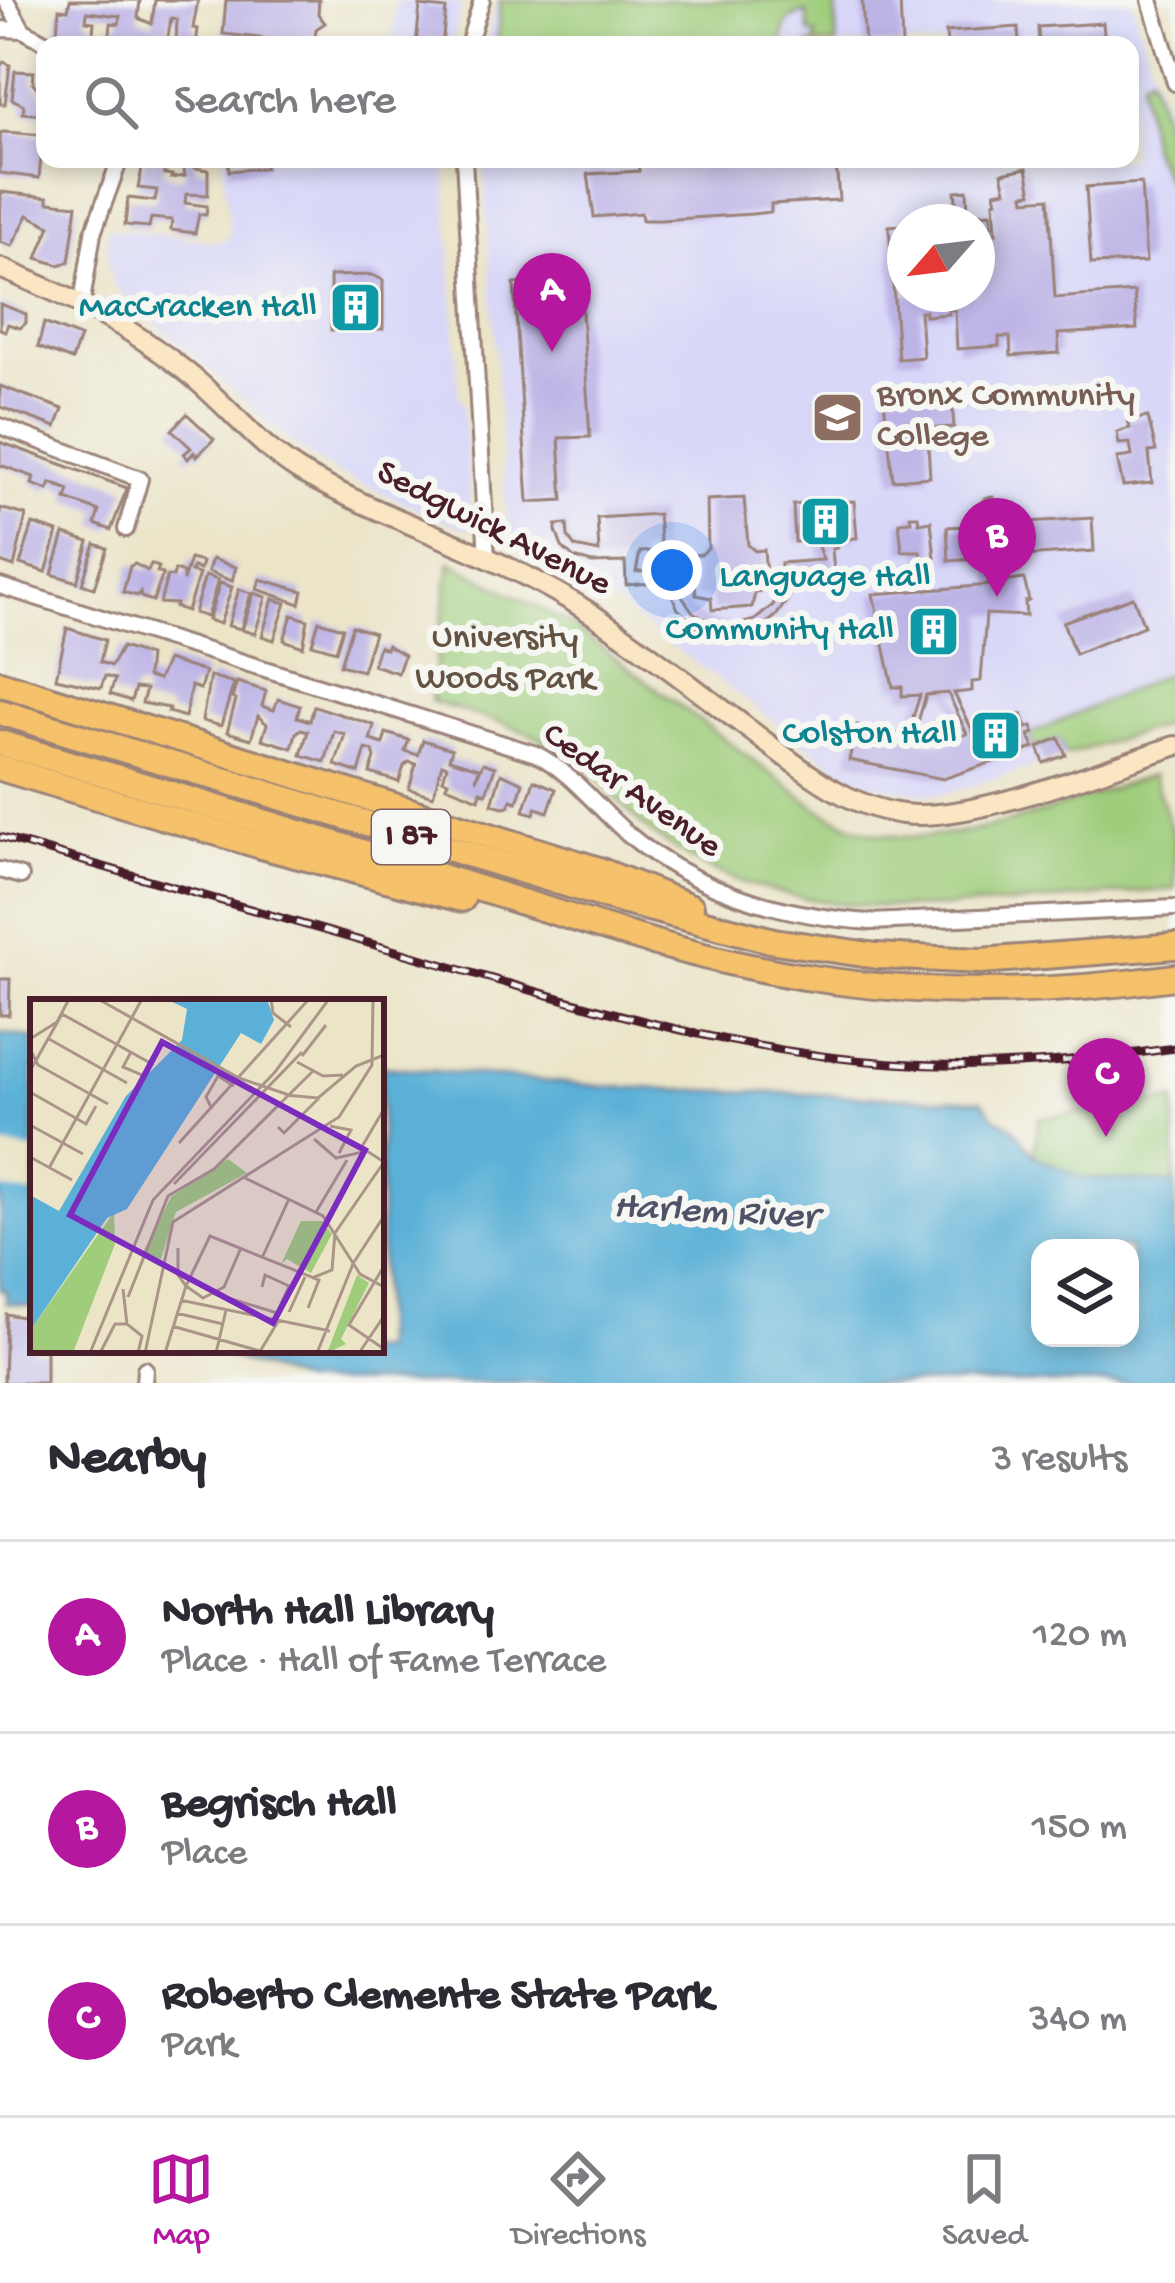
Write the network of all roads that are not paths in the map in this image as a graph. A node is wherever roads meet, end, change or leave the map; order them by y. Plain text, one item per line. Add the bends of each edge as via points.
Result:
1 (6, 0) edge
2 (482, 0) edge
3 (1150, 0) edge
4 (0, 29) edge
5 (23, 30) junction
6 (471, 36) edge
7 (36, 37) edge
8 (1175, 83) edge
9 (117, 168) edge
10 (465, 168) edge
11 (0, 268) edge
12 (82, 302) junction
13 (0, 426) edge
14 (127, 529) dead end
15 (487, 558) junction
16 (0, 586) edge
17 (0, 683) edge
18 (0, 712) edge
19 (0, 743) edge
20 (1175, 746) edge
21 (0, 768) edge
22 (0, 870) edge
23 (21, 876) dead end
24 (1175, 908) edge
25 (658, 943) junction
26 (1175, 946) edge
27 (825, 950) junction
28 (1175, 977) edge

1 - 5 street
2 - 6 street
3 - 8 street
4 - 5 street
5 - 7 street
9 - 12 street via 93,233
10 - 15 street
11 - 12 main road, Sedgwick Avenue
12 - 15 main road, Sedgwick Avenue via 194,377 305,474
13 - 14 street via 140,479
15 - 20 main road, Sedgwick Avenue via 590,612 819,781 874,808 963,812
16 - 24 street, Cedar Avenue via 536,754 659,857 757,903 871,922
17 - 27 highway via 584,865
18 - 27 highway, I 87 via 625,902
19 - 25 highway, I 87
21 - 25 highway via 394,881
22 - 23 street
25 - 28 highway, I 87 via 810,978 912,989 1033,990
26 - 27 highway, I 87 via 980,962

